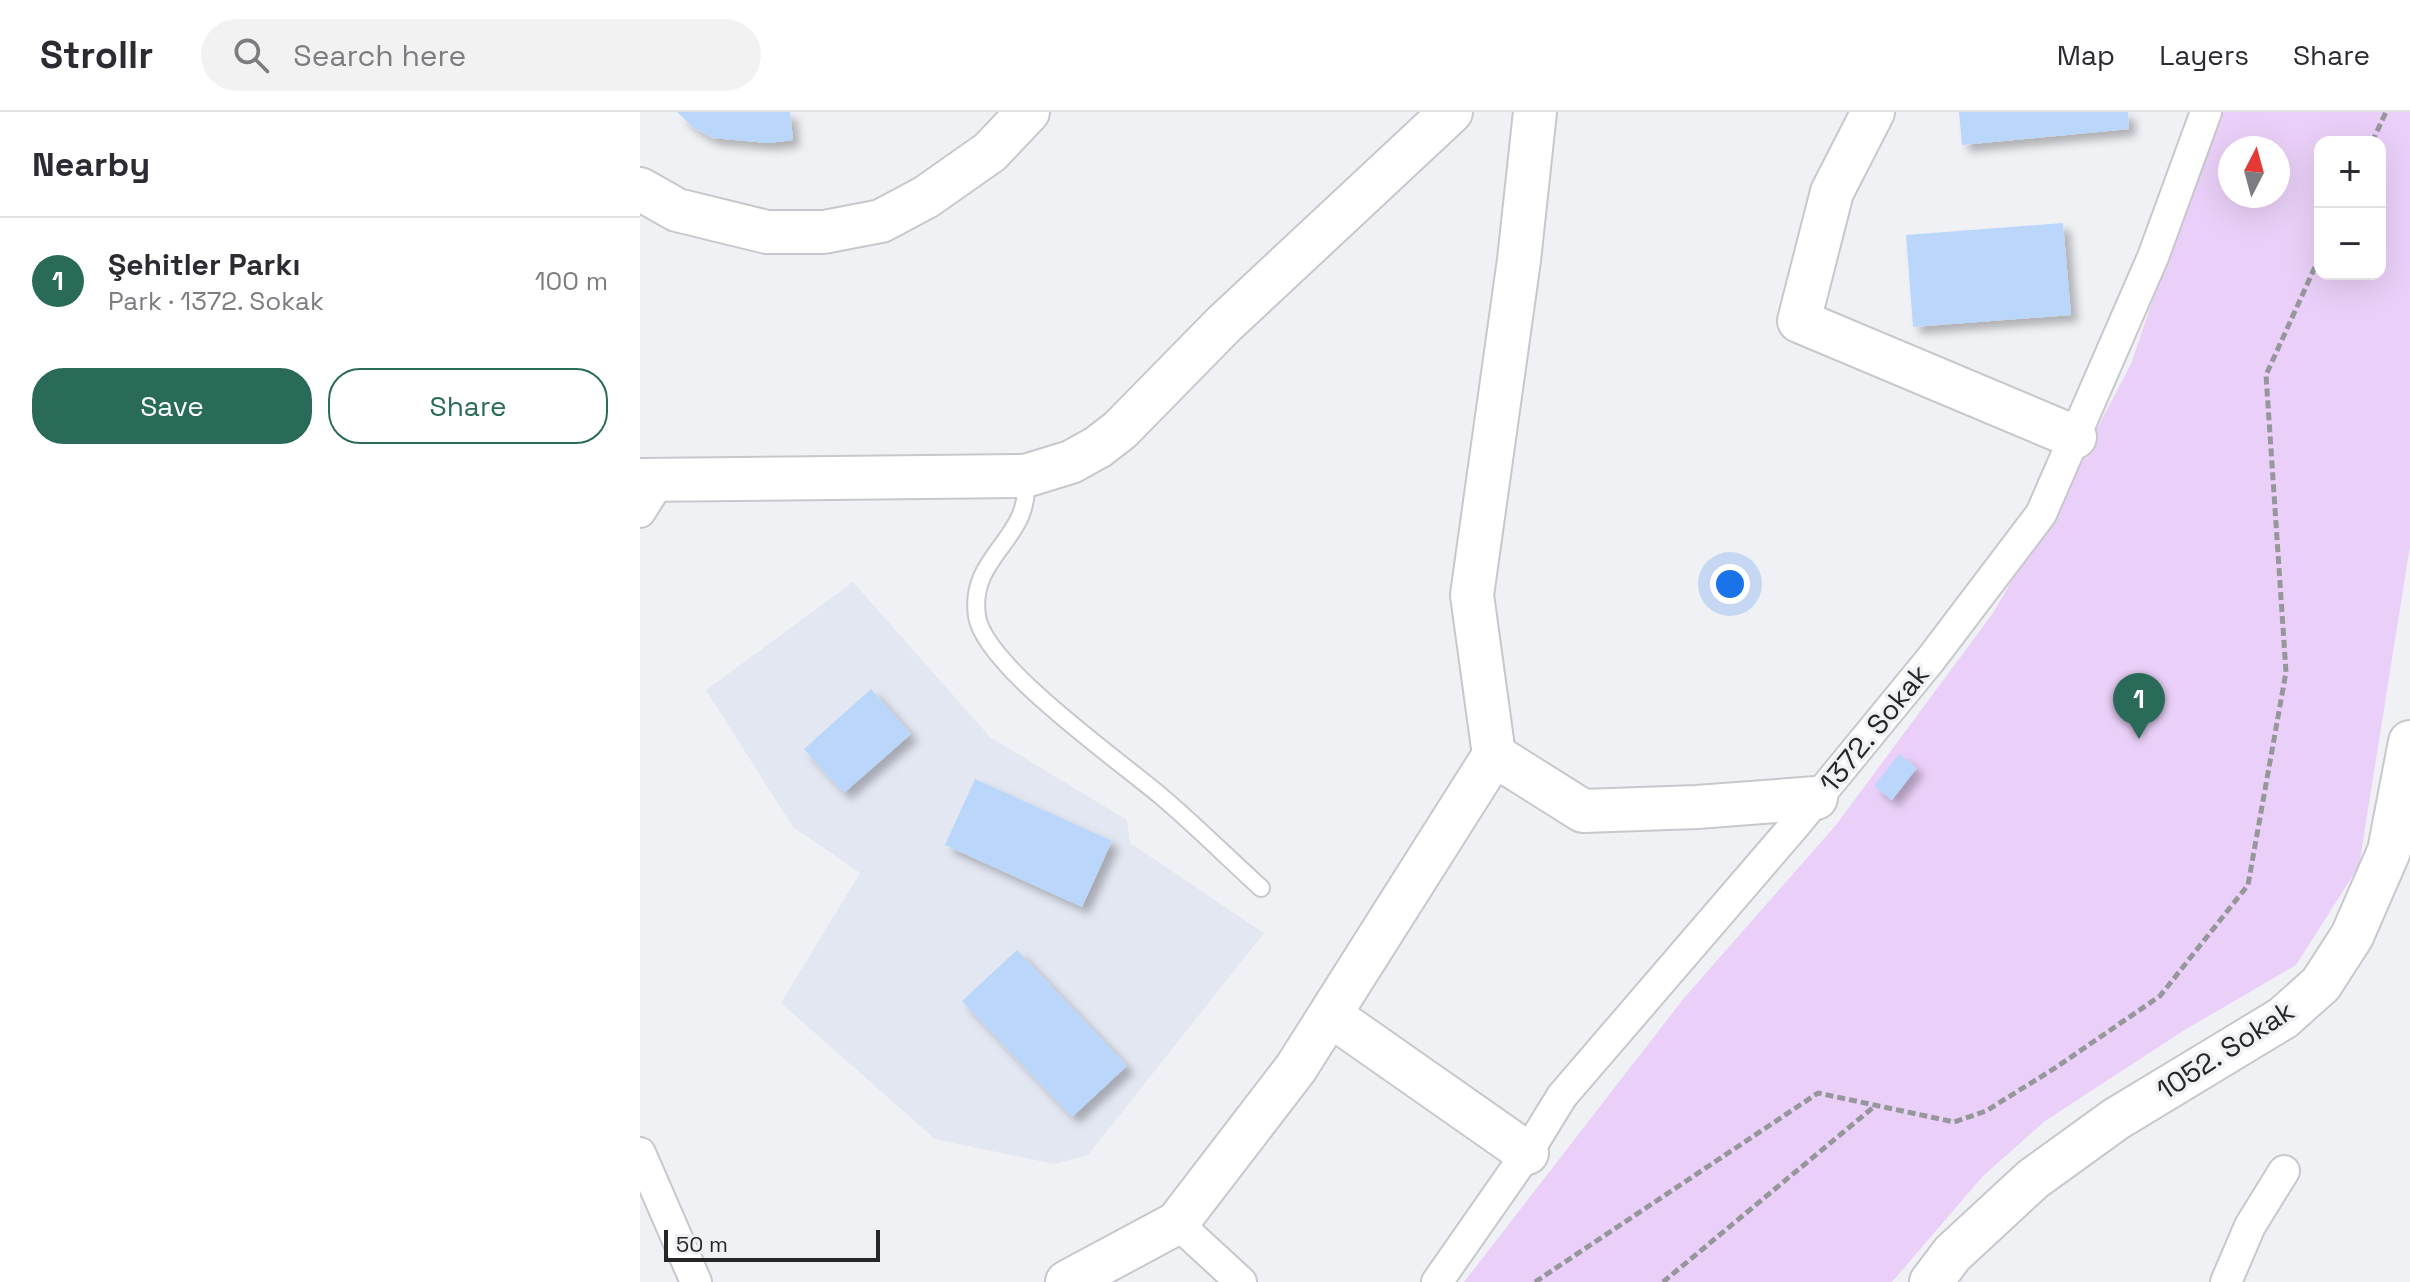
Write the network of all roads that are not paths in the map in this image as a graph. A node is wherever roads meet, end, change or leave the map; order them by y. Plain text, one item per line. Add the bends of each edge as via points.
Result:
1 (1028, 112) edge
2 (1451, 112) edge
3 (1535, 112) edge
4 (1873, 112) edge
5 (2206, 112) edge
6 (640, 189) edge
7 (2075, 437) junction
8 (1025, 476) junction
9 (647, 491) edge
10 (2410, 742) edge
11 (1494, 755) junction
12 (1816, 798) junction
13 (1261, 888) dead end
14 (1330, 1015) junction
15 (640, 1153) edge
16 (1527, 1153) junction
17 (2284, 1171) dead end
18 (1177, 1223) junction
19 (696, 1282) edge
20 (1067, 1282) edge
21 (1241, 1282) edge
22 (1437, 1282) edge
23 (1931, 1282) edge
24 (2226, 1282) edge

1 - 6 street via 990,152 926,197 881,221 852,227 767,232 677,210
2 - 8 street via 1224,324 1120,430 1071,462
3 - 11 street via 1472,595
4 - 7 street via 1832,192 1799,321
5 - 7 street, 1372. Sokak via 2153,257
7 - 12 street, 1372. Sokak via 2041,514
8 - 9 street
8 - 13 lane via 1022,516 992,556 977,589 979,627 1039,696 1164,798
10 - 23 street, 1052. Sokak via 2389,851 2352,936 2321,984 2283,1018 2116,1119 2033,1179 1952,1254
11 - 12 street via 1583,811
11 - 14 street
12 - 16 street, 1372. Sokak via 1562,1096
14 - 16 street
14 - 18 street via 1296,1068
15 - 19 street
16 - 22 street, 1372. Sokak
17 - 24 street via 2250,1226
18 - 20 street
18 - 21 street

